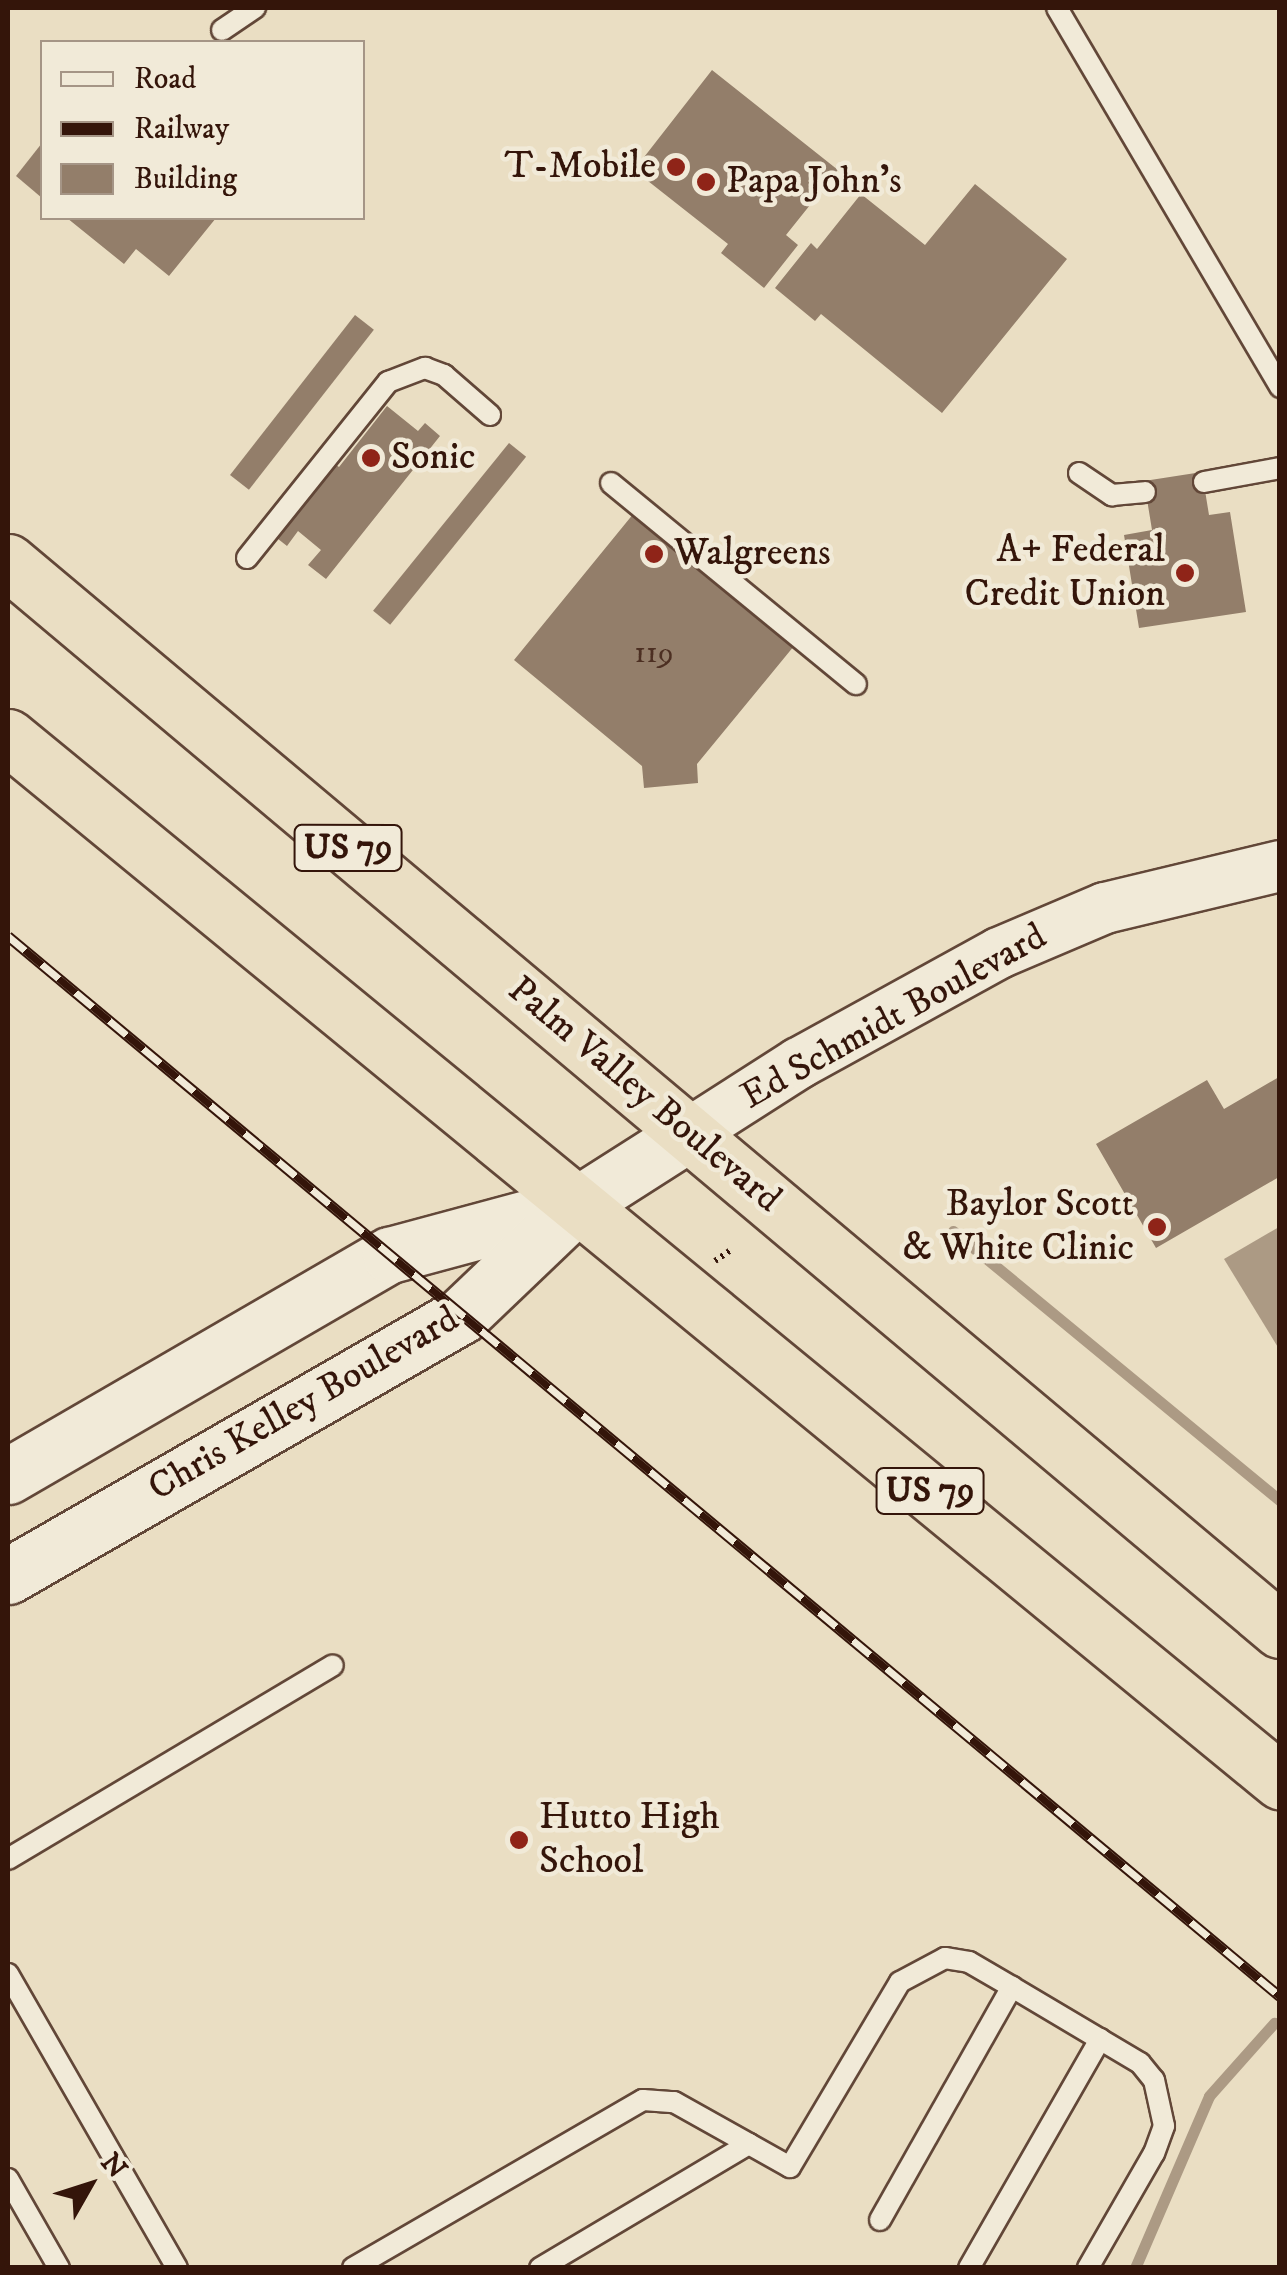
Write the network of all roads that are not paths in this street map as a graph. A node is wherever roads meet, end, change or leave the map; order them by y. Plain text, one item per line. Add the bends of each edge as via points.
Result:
1 (255, 8) edge
2 (1057, 8) edge
3 (222, 30) dead end
4 (1280, 387) edge
5 (490, 415) dead end
6 (1280, 468) edge
7 (1079, 473) dead end
8 (1204, 482) dead end
9 (611, 483) dead end
10 (1146, 492) dead end
11 (247, 558) dead end
12 (8, 562) edge
13 (856, 684) dead end
14 (8, 737) edge
15 (1280, 866) edge
16 (688, 1134) junction
17 (578, 1204) junction
18 (8, 1476) edge
19 (8, 1576) edge
20 (1280, 1630) edge
21 (332, 1665) dead end
22 (1280, 1780) edge
23 (8, 1859) edge
24 (8, 1974) edge
25 (1012, 1987) junction
26 (1100, 2039) junction
27 (749, 2144) junction
28 (8, 2179) edge
29 (880, 2220) dead end
30 (59, 2268) edge
31 (176, 2268) edge
32 (354, 2268) edge
33 (540, 2268) edge
34 (970, 2268) edge
35 (1088, 2268) edge

1 - 3 lane
2 - 4 lane
5 - 11 lane via 444,375 425,368 388,382
6 - 8 lane
7 - 10 lane via 1112,495
9 - 13 lane
12 - 16 highway, Palm Valley Boulevard / US 79
14 - 17 highway, US 79
15 - 16 street, Ed Schmidt Boulevard via 1105,908 999,953 799,1063
16 - 17 main road, Chris Kelley Boulevard
16 - 20 highway, Palm Valley Boulevard / US 79
17 - 18 main road, Chris Kelley Boulevard via 390,1255
17 - 19 main road, Chris Kelley Boulevard via 462,1315
17 - 22 highway, US 79
21 - 23 lane
24 - 31 lane
25 - 26 lane
25 - 27 lane via 969,1962 945,1958 922,1966 884,2006 790,2167
25 - 29 lane
26 - 34 lane
26 - 35 lane via 1140,2063 1154,2080 1164,2126
27 - 32 lane via 674,2102 642,2100
27 - 33 lane
28 - 30 lane

